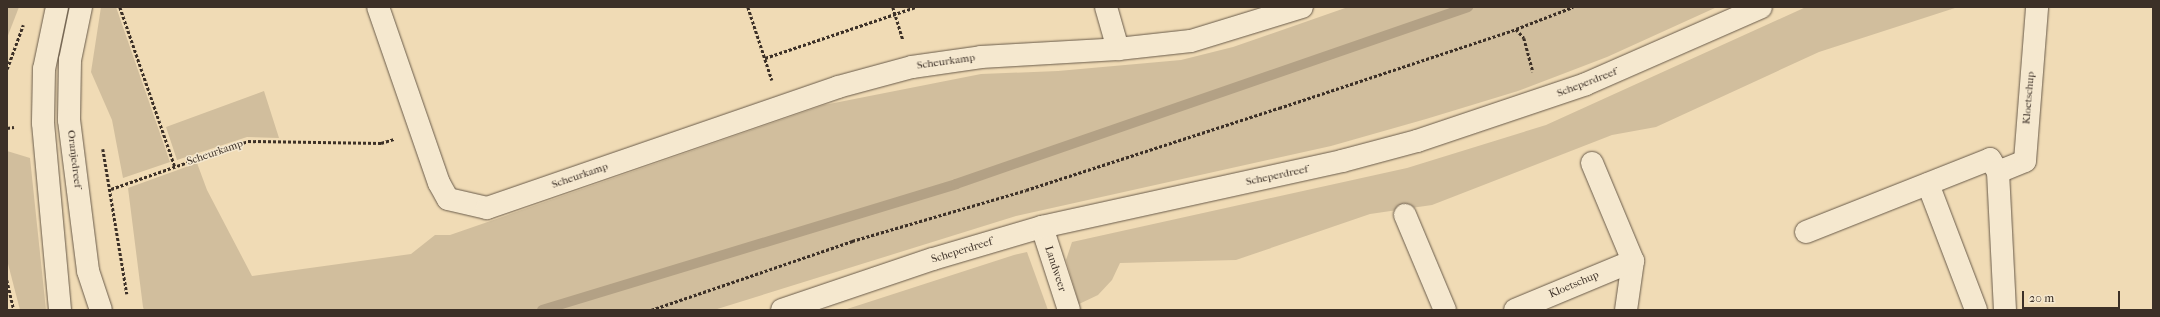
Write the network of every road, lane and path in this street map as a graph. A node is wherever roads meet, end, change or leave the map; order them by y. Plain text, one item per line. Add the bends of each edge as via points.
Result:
1 (57, 7) edge
2 (81, 7) edge
3 (120, 7) edge
4 (378, 7) edge
5 (748, 7) edge
6 (893, 7) edge
7 (916, 7) edge
8 (1106, 7) edge
9 (1302, 7) edge
10 (1573, 7) edge
11 (1761, 7) edge
12 (2037, 7) edge
13 (896, 14) junction
14 (26, 18) dead end
15 (1516, 29) junction
16 (1118, 49) junction
17 (765, 58) junction
18 (912, 66) junction
19 (7, 69) edge
20 (1539, 101) junction
21 (781, 107) junction
22 (421, 131) junction
23 (1592, 163) dead end
24 (175, 166) junction
25 (1998, 172) junction
26 (1928, 184) junction
27 (111, 189) dead end
28 (1405, 216) dead end
29 (1042, 227) junction
30 (1806, 232) dead end
31 (1632, 261) junction
32 (7, 280) edge
33 (14, 310) edge
34 (60, 310) edge
35 (101, 310) edge
36 (651, 310) edge
37 (782, 310) edge
38 (1069, 310) edge
39 (1445, 310) edge
40 (1515, 310) edge
41 (1626, 310) edge
42 (1976, 310) edge
43 (2005, 310) edge

1 - 34 street via 44,70 43,123
2 - 35 street, Oranjedreef via 70,60 69,120 88,270
3 - 24 path, Scheurkamp
4 - 22 street, Scheurkamp
5 - 17 path
6 - 13 path
7 - 13 path
8 - 16 street
9 - 16 street, Scheurkamp via 1191,41
10 - 15 path
11 - 20 street, Scheperdreef via 1649,58
12 - 25 street, Kloetschup via 2025,161
13 - 17 path
13 - 18 path
14 - 19 path
15 - 20 path via 1524,38 1530,54
15 - 36 path via 1026,190 852,241
16 - 18 street, Scheurkamp via 1039,52 948,60
17 - 21 path
18 - 21 street, Scheurkamp
20 - 29 street, Scheperdreef via 1342,161
21 - 22 street, Scheurkamp via 487,208 448,199 439,184
22 - 24 path, Scheurkamp via 381,143 248,141
23 - 31 street
24 - 27 path, Scheurkamp
25 - 26 street via 1990,159
25 - 43 street
26 - 30 street
26 - 42 street
28 - 39 street
29 - 37 street, Scheperdreef via 933,259
29 - 38 street, Landweer
31 - 40 street, Kloetschup
31 - 41 street
32 - 33 path

